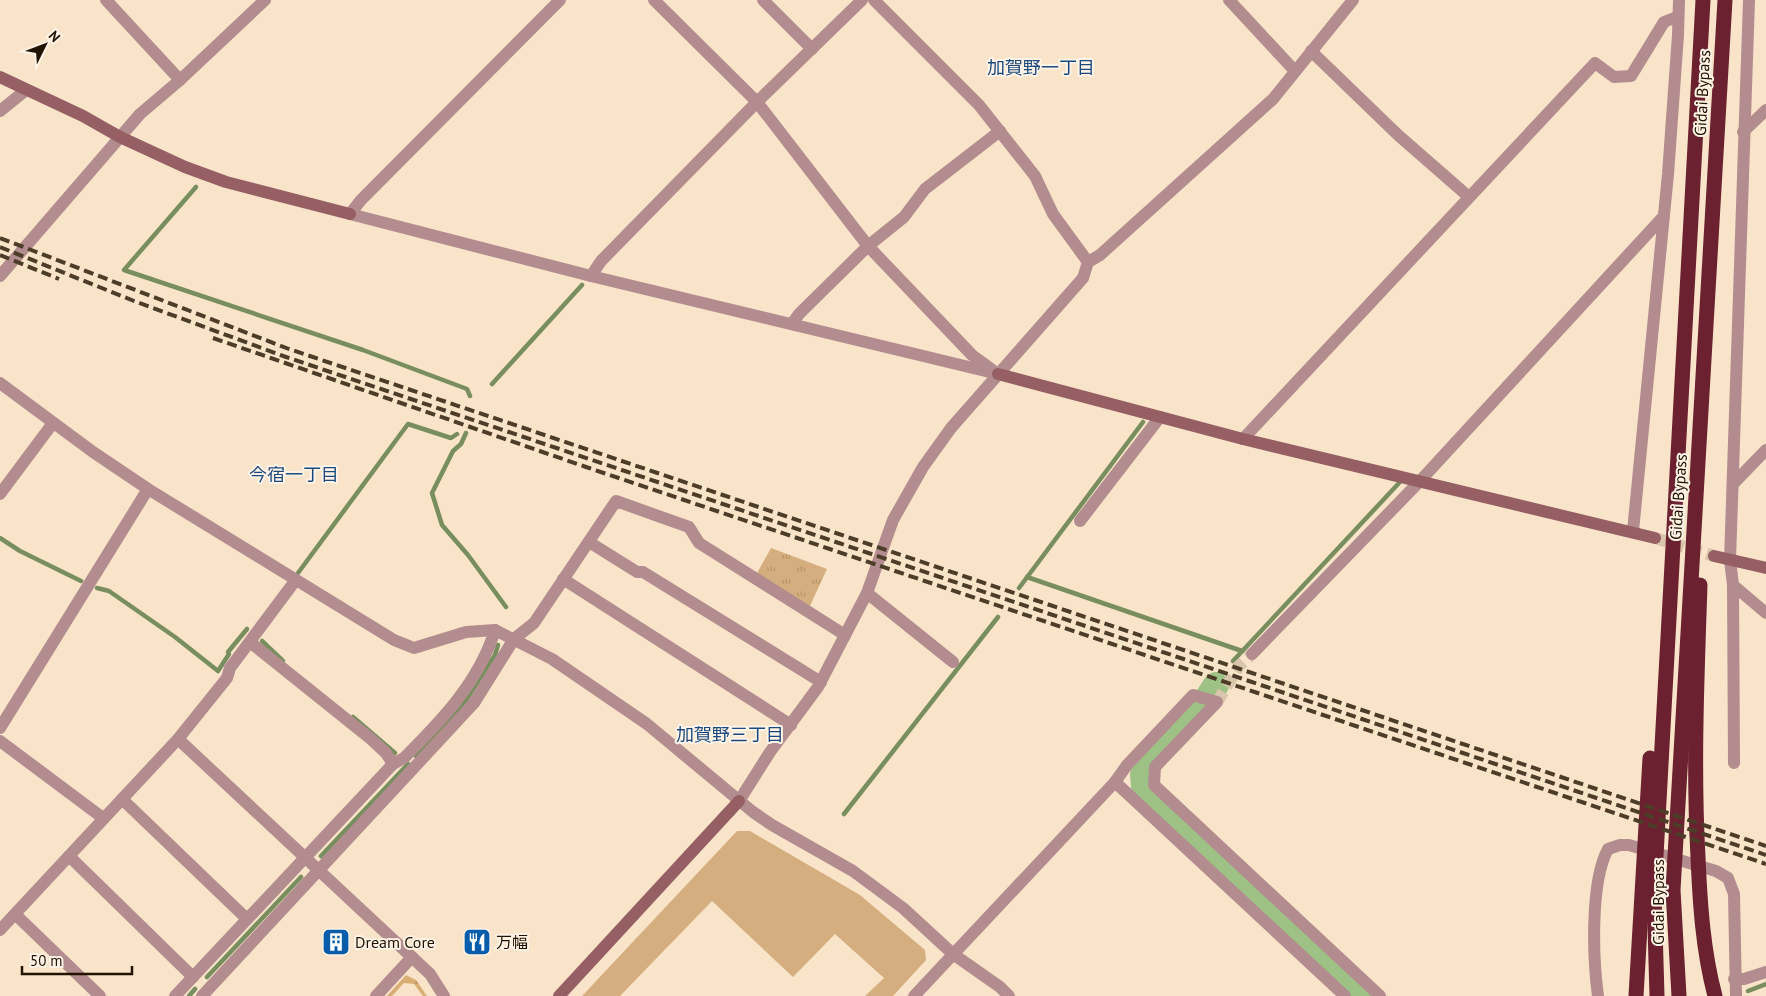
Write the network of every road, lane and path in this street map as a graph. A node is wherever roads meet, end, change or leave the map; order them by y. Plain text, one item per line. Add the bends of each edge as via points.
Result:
1 (106, 0) edge
2 (265, 0) edge
3 (560, 0) edge
4 (654, 0) edge
5 (763, 0) edge
6 (862, 0) edge
7 (874, 0) edge
8 (1229, 0) edge
9 (1353, 0) edge
10 (1679, 0) edge
11 (1703, 0) edge
12 (1726, 0) edge
13 (1749, 0) edge
14 (1677, 17) junction
15 (812, 49) junction
16 (1311, 51) junction
17 (1295, 71) junction
18 (0, 78) edge
19 (180, 80) junction
20 (26, 90) junction
21 (758, 102) junction
22 (1766, 110) edge
23 (0, 111) edge
24 (1000, 132) junction
25 (1743, 132) junction
26 (120, 138) junction
27 (1469, 197) junction
28 (350, 214) junction
29 (1663, 217) junction
30 (868, 246) junction
31 (1088, 262) junction
32 (0, 276) edge
33 (591, 276) junction
34 (792, 324) junction
35 (998, 374) junction
36 (0, 382) edge
37 (1160, 417) junction
38 (53, 423) junction
39 (1243, 439) junction
40 (1766, 450) edge
41 (1420, 480) junction
42 (1733, 484) junction
43 (148, 489) junction
44 (0, 494) edge
45 (1080, 521) dead end
46 (1633, 531) junction
47 (1654, 538) tunnel mouth
48 (589, 542) junction
49 (1714, 556) tunnel mouth
50 (1730, 560) junction
51 (1766, 568) edge
52 (295, 580) junction
53 (563, 580) junction
54 (1734, 585) junction
55 (867, 593) junction
56 (1766, 614) edge
57 (496, 630) junction
58 (845, 635) junction
59 (514, 639) junction
60 (250, 642) junction
61 (1252, 654) tunnel mouth
62 (953, 662) dead end
63 (821, 682) junction
64 (791, 724) junction
65 (0, 728) edge
66 (178, 739) junction
67 (0, 741) edge
68 (1687, 758) junction
69 (1734, 763) dead end
70 (393, 764) junction
71 (1115, 782) junction
72 (122, 798) junction
73 (739, 801) junction
74 (103, 818) junction
75 (69, 856) junction
76 (305, 858) junction
77 (320, 871) junction
78 (1648, 891) junction
79 (16, 916) junction
80 (247, 919) junction
81 (0, 930) edge
82 (953, 954) junction
83 (412, 957) junction
84 (1766, 972) edge
85 (193, 977) junction
86 (1734, 979) junction
87 (100, 996) edge
88 (175, 996) edge
89 (202, 996) edge
90 (376, 996) edge
91 (444, 996) edge
92 (559, 996) edge
93 (914, 996) edge
94 (1009, 996) edge
95 (1345, 996) edge
96 (1380, 996) edge
97 (1598, 996) edge
98 (1636, 996) edge
99 (1657, 996) edge
100 (1679, 996) edge
101 (1716, 996) edge
102 (1736, 996) edge

1 - 19 street
2 - 19 street
3 - 28 street
4 - 21 street
5 - 15 street
6 - 15 street
7 - 24 street via 979,105
8 - 17 street
9 - 16 street
10 - 14 street
11 - 78 highway, Gidai Bypass via 1671,573 1655,756
12 - 68 highway, Gidai Bypass via 1695,519 1701,553
13 - 25 street
14 - 27 street via 1664,22 1630,76 1614,77 1595,62
14 - 29 street via 1676,71
15 - 21 street
16 - 17 street
16 - 27 street via 1398,135
17 - 31 street via 1266,106 1100,255
18 - 20 street
19 - 26 street via 140,114
20 - 23 street
20 - 26 street via 83,116
21 - 30 street
21 - 33 street
22 - 25 street
24 - 30 street via 925,188 904,217
24 - 31 street via 1036,176 1053,214
25 - 42 street
26 - 28 street via 226,182
26 - 32 street
27 - 39 street
28 - 33 street
29 - 41 street
29 - 46 street
30 - 34 street
30 - 35 street via 972,355
31 - 35 street via 1083,278
33 - 34 street
34 - 35 street
35 - 37 street
35 - 55 street via 951,428 923,467 893,520
36 - 38 street
37 - 39 street
37 - 45 street
38 - 43 street
38 - 44 street
39 - 41 street
40 - 42 street
41 - 46 street via 1575,520
41 - 61 street
42 - 50 street
43 - 52 street
43 - 65 street
46 - 47 street
48 - 53 street
48 - 58 street via 616,501 689,527 699,543
48 - 63 street
49 - 50 street
50 - 51 street
50 - 54 street
52 - 57 street via 394,640 414,648 466,632
52 - 60 street
53 - 59 street via 534,623
53 - 64 street
54 - 56 street
54 - 69 street
55 - 58 street
55 - 62 street
57 - 59 street
57 - 70 street via 490,648 456,704 404,758
58 - 63 street
59 - 73 street via 552,659 618,703
59 - 77 street via 474,703
60 - 66 street via 230,668 227,678
60 - 70 street via 371,739
63 - 64 street
64 - 73 street
66 - 72 street
66 - 76 street
67 - 74 street
68 - 100 highway, Gidai Bypass via 1673,890
68 - 101 highway via 1708,968
70 - 76 street
71 - 82 street
71 - 95 street
71 - 96 street via 1127,765 1193,696 1217,702 1155,767 1154,785
72 - 74 street
72 - 80 street
73 - 82 street via 772,825 853,871 903,908
73 - 92 street
74 - 75 street
75 - 79 street
75 - 85 street
76 - 77 street
76 - 80 street
77 - 83 street
77 - 89 street
78 - 98 highway
78 - 99 highway, Gidai Bypass
79 - 81 street
79 - 87 street
80 - 85 street
82 - 93 street
82 - 94 street
83 - 90 street
83 - 91 street via 430,974
84 - 86 street
85 - 88 street
86 - 97 street via 1734,894 1728,878 1716,871 1620,845 1608,849 1601,862 1594,934
86 - 102 street

